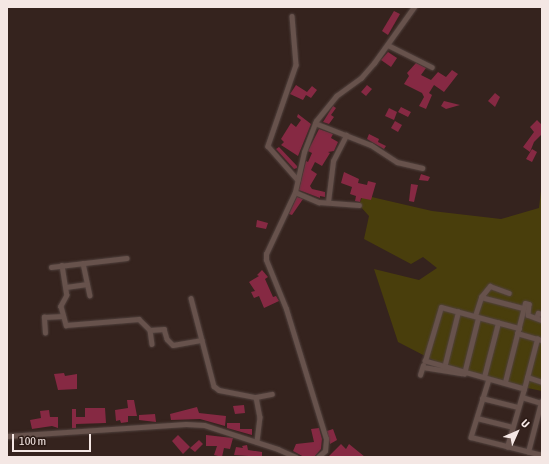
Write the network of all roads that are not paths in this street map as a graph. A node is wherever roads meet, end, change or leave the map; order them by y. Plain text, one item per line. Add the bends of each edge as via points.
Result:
1 (414, 7) edge
2 (292, 16) dead end
3 (388, 46) junction
4 (432, 67) dead end
5 (315, 123) junction
6 (346, 135) junction
7 (422, 168) dead end
8 (298, 180) junction
9 (295, 192) junction
10 (328, 202) junction
11 (359, 205) dead end
12 (126, 258) dead end
13 (83, 263) junction
14 (62, 265) junction
15 (51, 267) dead end
16 (87, 284) junction
17 (66, 287) junction
18 (509, 293) dead end
19 (90, 295) dead end
20 (481, 297) junction
21 (191, 298) dead end
22 (523, 308) junction
23 (458, 312) junction
24 (542, 314) edge
25 (63, 316) junction
26 (477, 317) junction
27 (536, 318) junction
28 (542, 320) edge
29 (498, 323) junction
30 (519, 328) junction
31 (150, 330) junction
32 (45, 333) dead end
33 (517, 334) junction
34 (202, 340) junction
35 (540, 340) edge
36 (152, 344) dead end
37 (425, 361) junction
38 (423, 367) junction
39 (444, 368) junction
40 (464, 372) junction
41 (420, 375) dead end
42 (527, 377) junction
43 (486, 378) junction
44 (505, 382) junction
45 (542, 382) edge
46 (524, 389) junction
47 (272, 394) dead end
48 (256, 397) junction
49 (522, 397) junction
50 (482, 398) junction
51 (541, 402) edge
52 (518, 407) junction
53 (477, 418) junction
54 (512, 427) junction
55 (7, 436) edge
56 (257, 442) junction
57 (508, 447) junction
58 (528, 452) junction
59 (542, 455) edge
60 (296, 457) edge
61 (318, 457) edge

1 - 3 street
2 - 8 street via 296,65 268,146
3 - 4 street
3 - 5 street via 361,78 336,96
5 - 6 street
5 - 8 street
6 - 7 street via 371,145 397,162
6 - 10 street via 333,161
8 - 9 street
9 - 10 street via 319,202
9 - 61 street via 268,246 266,260 286,308 326,439 325,451
10 - 11 street
12 - 13 street
13 - 14 street
13 - 16 street
14 - 15 street
14 - 17 street
16 - 17 street
16 - 19 street
17 - 25 street via 67,295 61,306
18 - 20 street via 490,286
20 - 22 street
20 - 26 street
21 - 34 street
22 - 27 street via 525,303 528,303 528,315
22 - 30 street
23 - 26 street
23 - 37 street via 439,308
23 - 39 street
24 - 27 street via 538,313
25 - 31 street via 66,324 71,326 139,319
25 - 32 street via 44,317
26 - 29 street
26 - 40 street
27 - 28 street
29 - 30 street
29 - 43 street
30 - 33 street
31 - 34 street via 164,329 167,339 173,345
31 - 36 street
33 - 35 street
33 - 44 street
34 - 48 street via 216,388
35 - 42 street
37 - 38 street
37 - 39 street
38 - 39 street
38 - 41 street
39 - 40 street
40 - 43 street
42 - 45 street
42 - 46 street
43 - 44 street
43 - 50 street
44 - 46 street
46 - 49 street
47 - 48 street
48 - 56 street via 260,417
49 - 51 street
49 - 52 street
50 - 52 street
50 - 53 street
51 - 58 street
52 - 54 street
53 - 54 street
53 - 57 street via 471,437
54 - 57 street
55 - 56 street via 186,424 204,426
56 - 60 street
57 - 58 street
58 - 59 street

